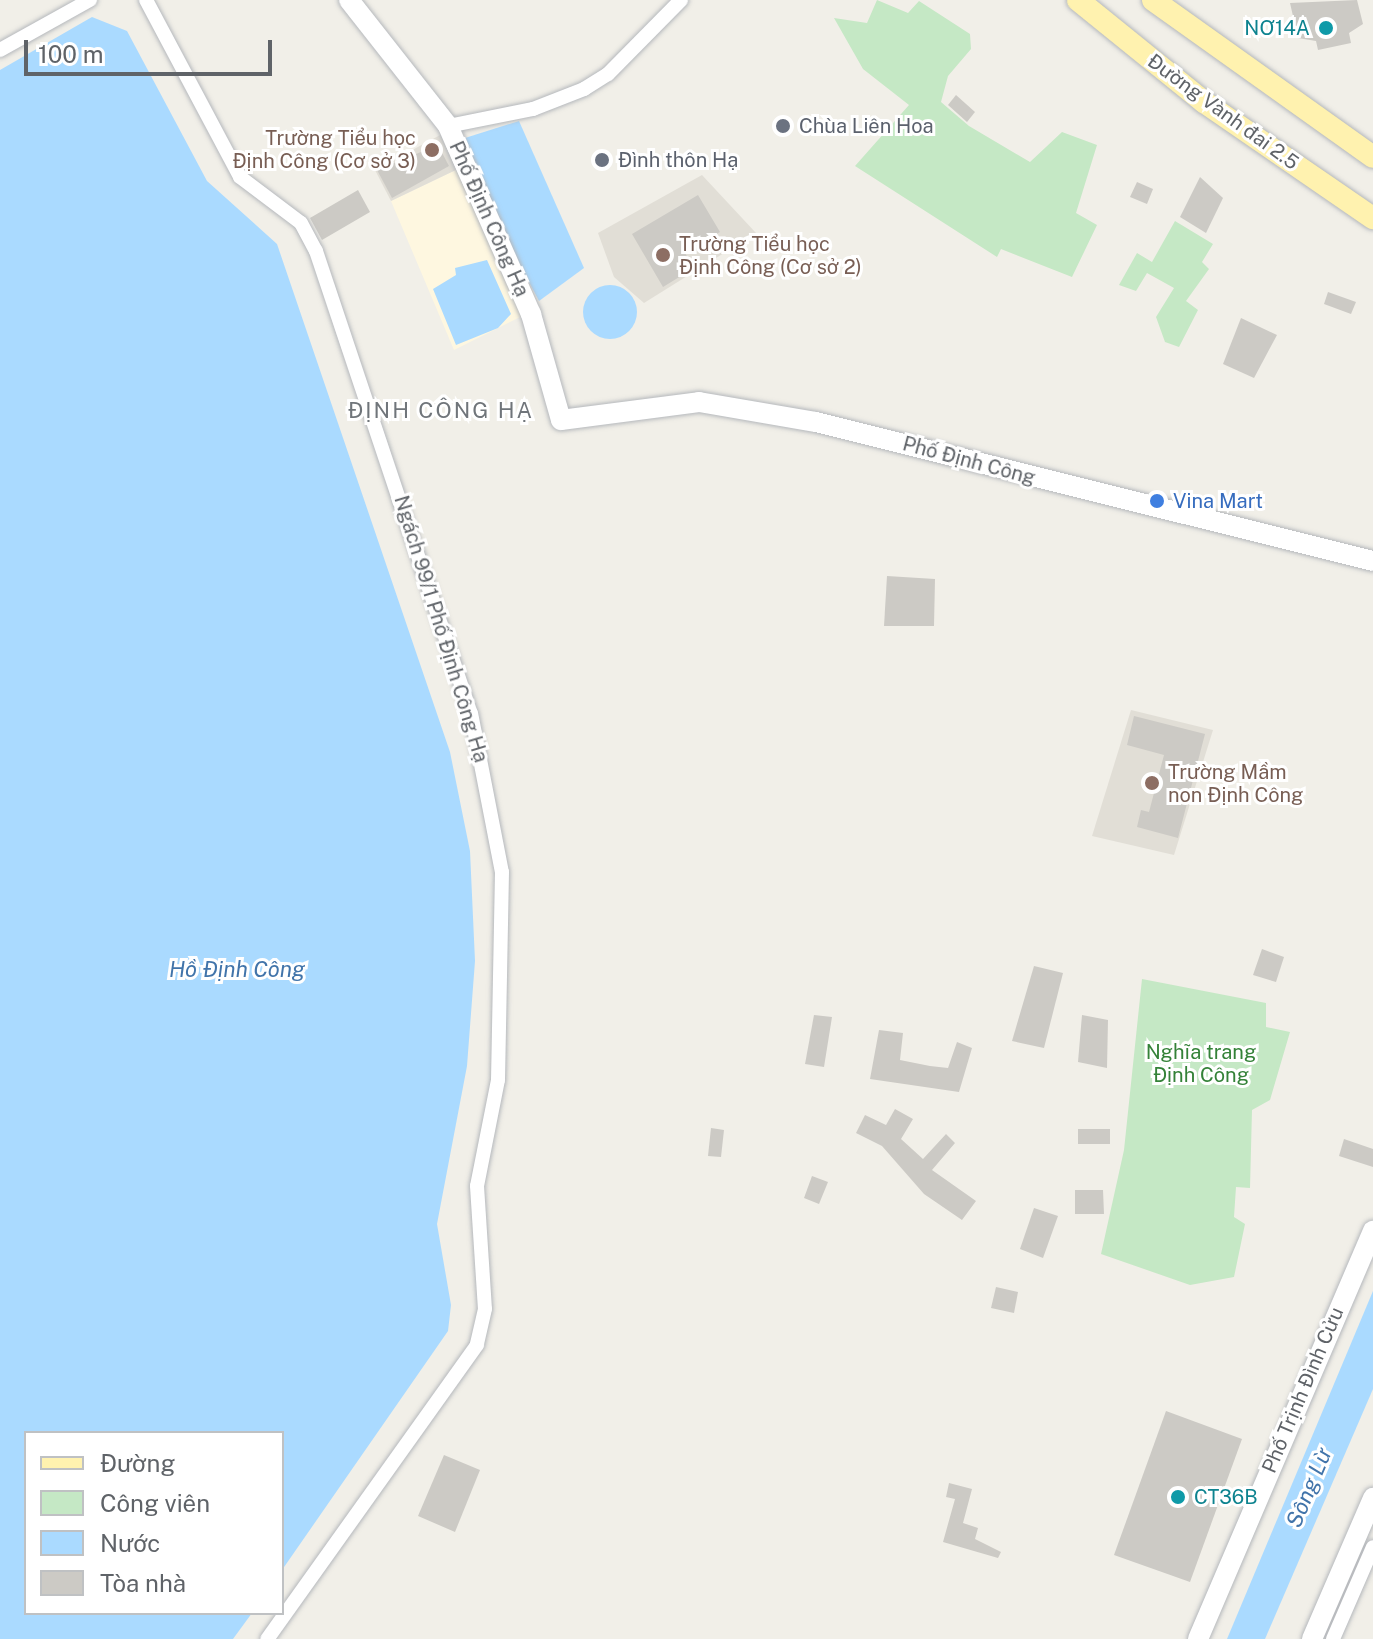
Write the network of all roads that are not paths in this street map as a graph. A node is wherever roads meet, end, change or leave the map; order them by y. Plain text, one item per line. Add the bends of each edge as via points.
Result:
1 (90, 0) edge
2 (147, 0) edge
3 (349, 0) edge
4 (681, 0) edge
5 (1078, 0) edge
6 (1153, 0) edge
7 (0, 50) edge
8 (448, 126) junction
9 (1373, 157) edge
10 (1373, 218) edge
11 (561, 420) joint
12 (1373, 561) edge
13 (1373, 1231) edge
14 (1373, 1498) edge
15 (1373, 1547) edge
16 (267, 1639) edge
17 (1198, 1639) edge
18 (1312, 1639) edge
19 (1333, 1639) edge

1 - 7 street
2 - 16 street, Ngách 99/1 Phố Định Công Hạ via 240,177 301,223 316,251 471,713 502,872 498,1080 477,1186 485,1309 477,1345
3 - 8 street, Phố Định Công Hạ
4 - 8 street via 608,74 584,89 558,102
5 - 10 main road, Đường Vành đai 2.5 via 1204,102
6 - 9 main road
8 - 11 street, Phố Định Công Hạ via 531,314
11 - 12 street, Phố Định Công via 699,402 816,422
13 - 17 street, Phố Trịnh Đình Cửu
14 - 18 street
15 - 19 street

